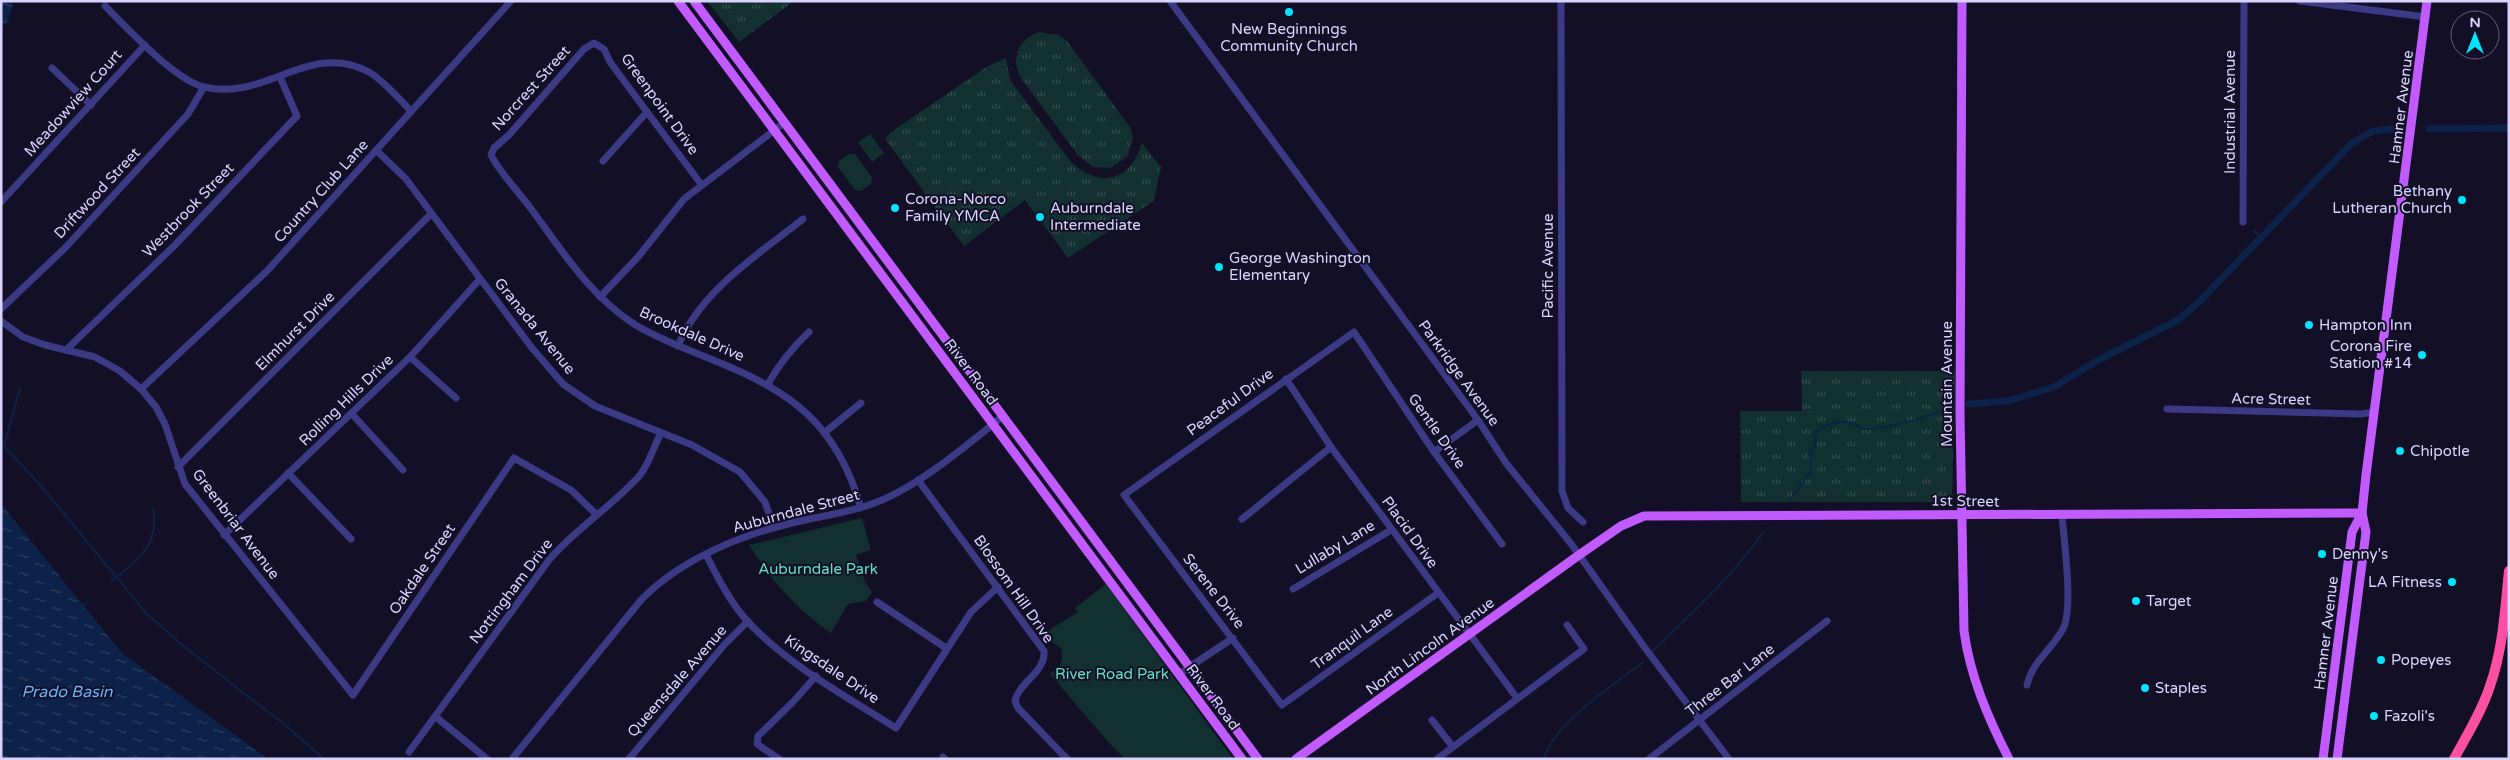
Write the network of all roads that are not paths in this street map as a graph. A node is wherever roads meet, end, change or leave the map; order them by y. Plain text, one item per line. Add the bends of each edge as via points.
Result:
1 (511, 1) edge
2 (678, 1) edge
3 (694, 1) edge
4 (1170, 1) edge
5 (1562, 1) edge
6 (1962, 1) edge
7 (2244, 1) edge
8 (2300, 1) edge
9 (2427, 1) edge
10 (105, 6) dead end
11 (2426, 17) junction
12 (594, 43) joint
13 (145, 46) junction
14 (52, 68) dead end
15 (280, 78) junction
16 (204, 87) junction
17 (91, 105) junction
18 (411, 111) junction
19 (646, 112) junction
20 (784, 123) junction
21 (774, 131) junction
22 (376, 150) junction
23 (492, 154) joint
24 (603, 160) dead end
25 (701, 184) junction
26 (1, 202) edge
27 (431, 214) junction
28 (803, 219) dead end
29 (2244, 222) dead end
30 (480, 279) junction
31 (600, 297) junction
32 (1, 309) edge
33 (1, 321) edge
34 (809, 332) dead end
35 (1354, 332) joint
36 (678, 346) junction
37 (66, 350) junction
38 (410, 357) junction
39 (1286, 379) junction
40 (768, 384) junction
41 (141, 389) junction
42 (456, 398) dead end
43 (861, 403) dead end
44 (2167, 409) dead end
45 (2374, 412) junction
46 (352, 414) junction
47 (1003, 416) junction
48 (1478, 420) junction
49 (993, 424) junction
50 (660, 433) junction
51 (824, 433) junction
52 (1330, 447) junction
53 (1434, 452) junction
54 (178, 467) junction
55 (403, 470) dead end
56 (288, 474) junction
57 (918, 480) junction
58 (1124, 495) joint
59 (861, 508) junction
60 (2362, 513) junction
61 (597, 515) junction
62 (2062, 515) junction
63 (1963, 516) junction
64 (1242, 519) dead end
65 (1583, 522) dead end
66 (774, 528) junction
67 (1391, 530) junction
68 (224, 535) junction
69 (351, 539) dead end
70 (1502, 544) dead end
71 (706, 555) junction
72 (1579, 555) junction
73 (2509, 571) edge
74 (998, 587) junction
75 (1293, 589) dead end
76 (1438, 593) junction
77 (877, 602) dead end
78 (748, 622) junction
79 (1827, 622) dead end
80 (1567, 625) dead end
81 (1469, 634) junction
82 (1233, 638) junction
83 (946, 648) junction
84 (1192, 668) junction
85 (1179, 674) junction
86 (816, 676) junction
87 (2027, 685) dead end
88 (353, 695) joint
89 (1517, 698) junction
90 (1282, 705) joint
91 (436, 717) junction
92 (1432, 720) dead end
93 (1701, 721) junction
94 (1453, 747) junction
95 (409, 752) dead end
96 (633, 757) edge
97 (487, 759) edge
98 (512, 759) edge
99 (779, 759) edge
100 (1067, 759) edge
101 (1242, 759) edge
102 (1258, 759) edge
103 (1296, 759) edge
104 (1436, 759) edge
105 (1649, 759) edge
106 (1729, 759) edge
107 (2009, 759) edge
108 (2323, 759) edge
109 (2337, 759) edge
110 (2454, 759) edge

1 - 18 street, Country Club Lane
2 - 21 main road, River Road
3 - 20 main road, River Road
4 - 48 street, Parkridge Avenue
5 - 65 street, Pacific Avenue via 1562,491 1568,508
6 - 63 main road, Mountain Avenue via 1960,414
7 - 29 street, Industrial Avenue
8 - 11 street
9 - 11 main road, Hamner Avenue
10 - 13 street
11 - 45 main road, Hamner Avenue
12 - 19 street, Greenpoint Drive via 604,49
12 - 23 street, Norcrest Street via 584,48
13 - 16 street via 174,71
13 - 17 street, Meadowview Court
14 - 17 street
15 - 16 street via 242,90
15 - 18 street via 301,67 322,62 346,64 370,73
15 - 37 street, Westbrook Street via 297,116 175,245
16 - 32 street, Driftwood Street via 182,120 66,247
17 - 26 street, Meadowview Court
18 - 22 street, Country Club Lane
19 - 24 street
19 - 25 street, Greenpoint Drive
20 - 21 street
20 - 47 main road, River Road
21 - 25 street
21 - 49 main road, River Road
22 - 27 street, Granada Avenue via 406,179
22 - 41 street, Country Club Lane via 267,271
23 - 31 street, Brookdale Drive
25 - 31 street via 672,212 638,257
27 - 30 street, Granada Avenue
27 - 54 street, Elmhurst Drive
28 - 36 street via 720,288 702,308
30 - 38 street, Rolling Hills Drive
30 - 50 street, Granada Avenue via 563,384 595,406
31 - 36 street, Brookdale Drive via 636,325
33 - 37 street, Greenbriar Avenue via 23,337
34 - 40 street via 778,366
35 - 39 street, Peaceful Drive
35 - 53 street, Gentle Drive
36 - 40 street, Brookdale Drive
37 - 41 street, Greenbriar Avenue via 108,363
38 - 42 street
38 - 46 street, Rolling Hills Drive
39 - 52 street, Placid Drive
39 - 58 street, Peaceful Drive
40 - 51 street, Brookdale Drive via 789,397
41 - 54 street, Greenbriar Avenue via 165,424
43 - 51 street
44 - 45 street, Acre Street
45 - 60 main road, Hamner Avenue
46 - 55 street
46 - 56 street, Rolling Hills Drive
47 - 49 street, Auburndale Street
47 - 84 main road, River Road
48 - 53 street
48 - 72 street, Parkridge Avenue via 1506,464
49 - 57 street, Auburndale Street
49 - 85 main road, River Road
50 - 61 street, Nottingham Drive via 641,474
50 - 66 street, Granada Avenue via 692,444 740,472 764,502
51 - 59 street, Brookdale Drive via 844,464
52 - 64 street
52 - 67 street, Placid Drive
53 - 70 street, Gentle Drive
54 - 68 street, Greenbriar Avenue via 185,484
56 - 68 street, Rolling Hills Drive
56 - 69 street
57 - 59 street, Auburndale Street via 891,497
57 - 74 street, Blossom Hill Drive
58 - 82 street, Serene Drive
59 - 66 street, Auburndale Street
60 - 62 main road, 1st Street
60 - 108 main road, Hamner Avenue via 2352,532
60 - 109 main road, Hamner Avenue via 2366,532
61 - 88 street, Oakdale Street via 571,490 514,458
61 - 91 street, Nottingham Drive via 568,538 549,560
62 - 63 main road, 1st Street
62 - 87 street via 2067,599 2065,625 2034,665
63 - 72 main road, 1st Street via 1938,513 1644,516 1621,526
63 - 107 main road, Mountain Avenue via 1967,655 1983,703
66 - 71 street, Auburndale Street via 731,542
67 - 75 street, Lullaby Lane
67 - 76 street, Placid Drive
68 - 88 street, Greenbriar Avenue
71 - 78 street, Kingsdale Drive via 718,579
71 - 98 street, Auburndale Street via 666,578 641,600
72 - 81 main road, North Lincoln Avenue
72 - 93 street, Parkridge Avenue
73 - 110 highway via 2497,665 2483,702
74 - 83 street via 970,612
74 - 100 street, Blossom Hill Drive via 1044,652 1043,663 1016,695 1015,701
76 - 81 street, Placid Drive
76 - 90 street, Tranquil Lane
77 - 83 street
78 - 86 street, Kingsdale Drive via 772,645
78 - 96 street, Queensdale Avenue via 724,645
79 - 93 street, Three Bar Lane
80 - 89 street via 1584,649
81 - 89 street, Placid Drive
81 - 103 main road, North Lincoln Avenue
82 - 84 street
82 - 90 street, Serene Drive
83 - 86 street, Kingsdale Drive via 896,728
84 - 85 street
84 - 102 main road, River Road
85 - 101 main road, River Road
86 - 99 street via 758,736 757,744 761,749
89 - 94 street
91 - 95 street, Nottingham Drive
91 - 97 street
92 - 94 street
93 - 105 street, Three Bar Lane
93 - 106 street, Parkridge Avenue
94 - 104 street

